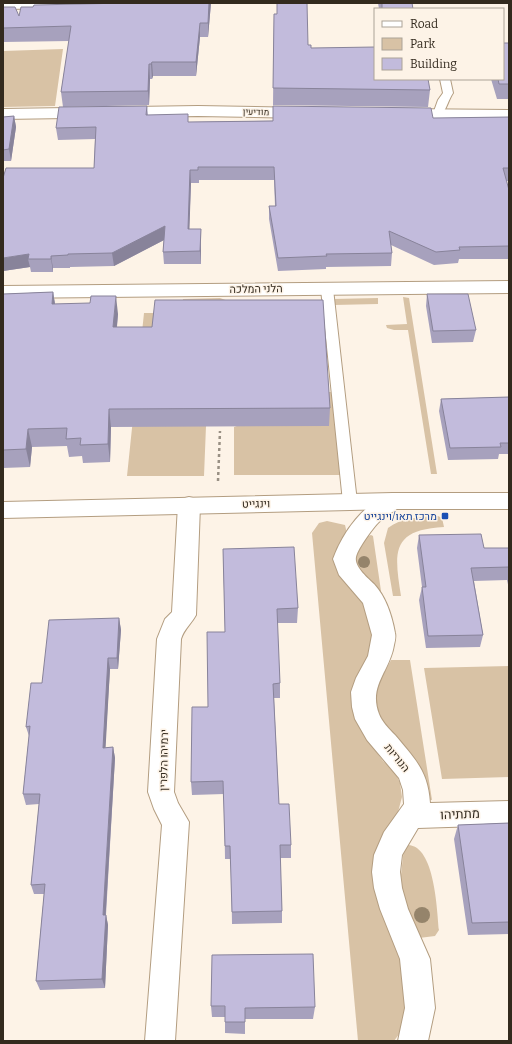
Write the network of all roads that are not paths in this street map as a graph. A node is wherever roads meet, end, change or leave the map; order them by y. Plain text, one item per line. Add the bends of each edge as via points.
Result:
1 (138, 3) edge
2 (3, 5) edge
3 (445, 80) edge
4 (318, 113) edge
5 (3, 114) edge
6 (390, 114) edge
7 (438, 114) junction
8 (509, 115) edge
9 (509, 287) edge
10 (327, 288) junction
11 (3, 292) edge
12 (393, 501) junction
13 (509, 501) edge
14 (350, 502) junction
15 (189, 505) junction
16 (3, 510) edge
17 (509, 813) edge
18 (411, 816) junction
19 (160, 1041) edge
20 (413, 1041) edge

1 - 2 street
3 - 7 lane via 448,92
4 - 5 street, מודיעין
6 - 7 street
7 - 8 street
9 - 10 street, הלני המלכה
10 - 11 street, הלני המלכה
10 - 14 lane
12 - 13 street, וינגייט
12 - 14 street, וינגייט
12 - 18 street, הנוריות via 372,515 349,546 344,559 347,569 373,599 380,616 384,635 380,657 363,692 364,707 376,732 410,772 416,790 417,807
14 - 15 street, וינגייט
15 - 16 street, וינגייט
15 - 19 street, ירמיהו הלפרין via 184,615 173,626 169,638 161,792 167,809 176,822
17 - 18 street, מתתיהו
18 - 20 street, הנוריות via 394,841 388,855 386,872 394,909 415,959 420,1008

